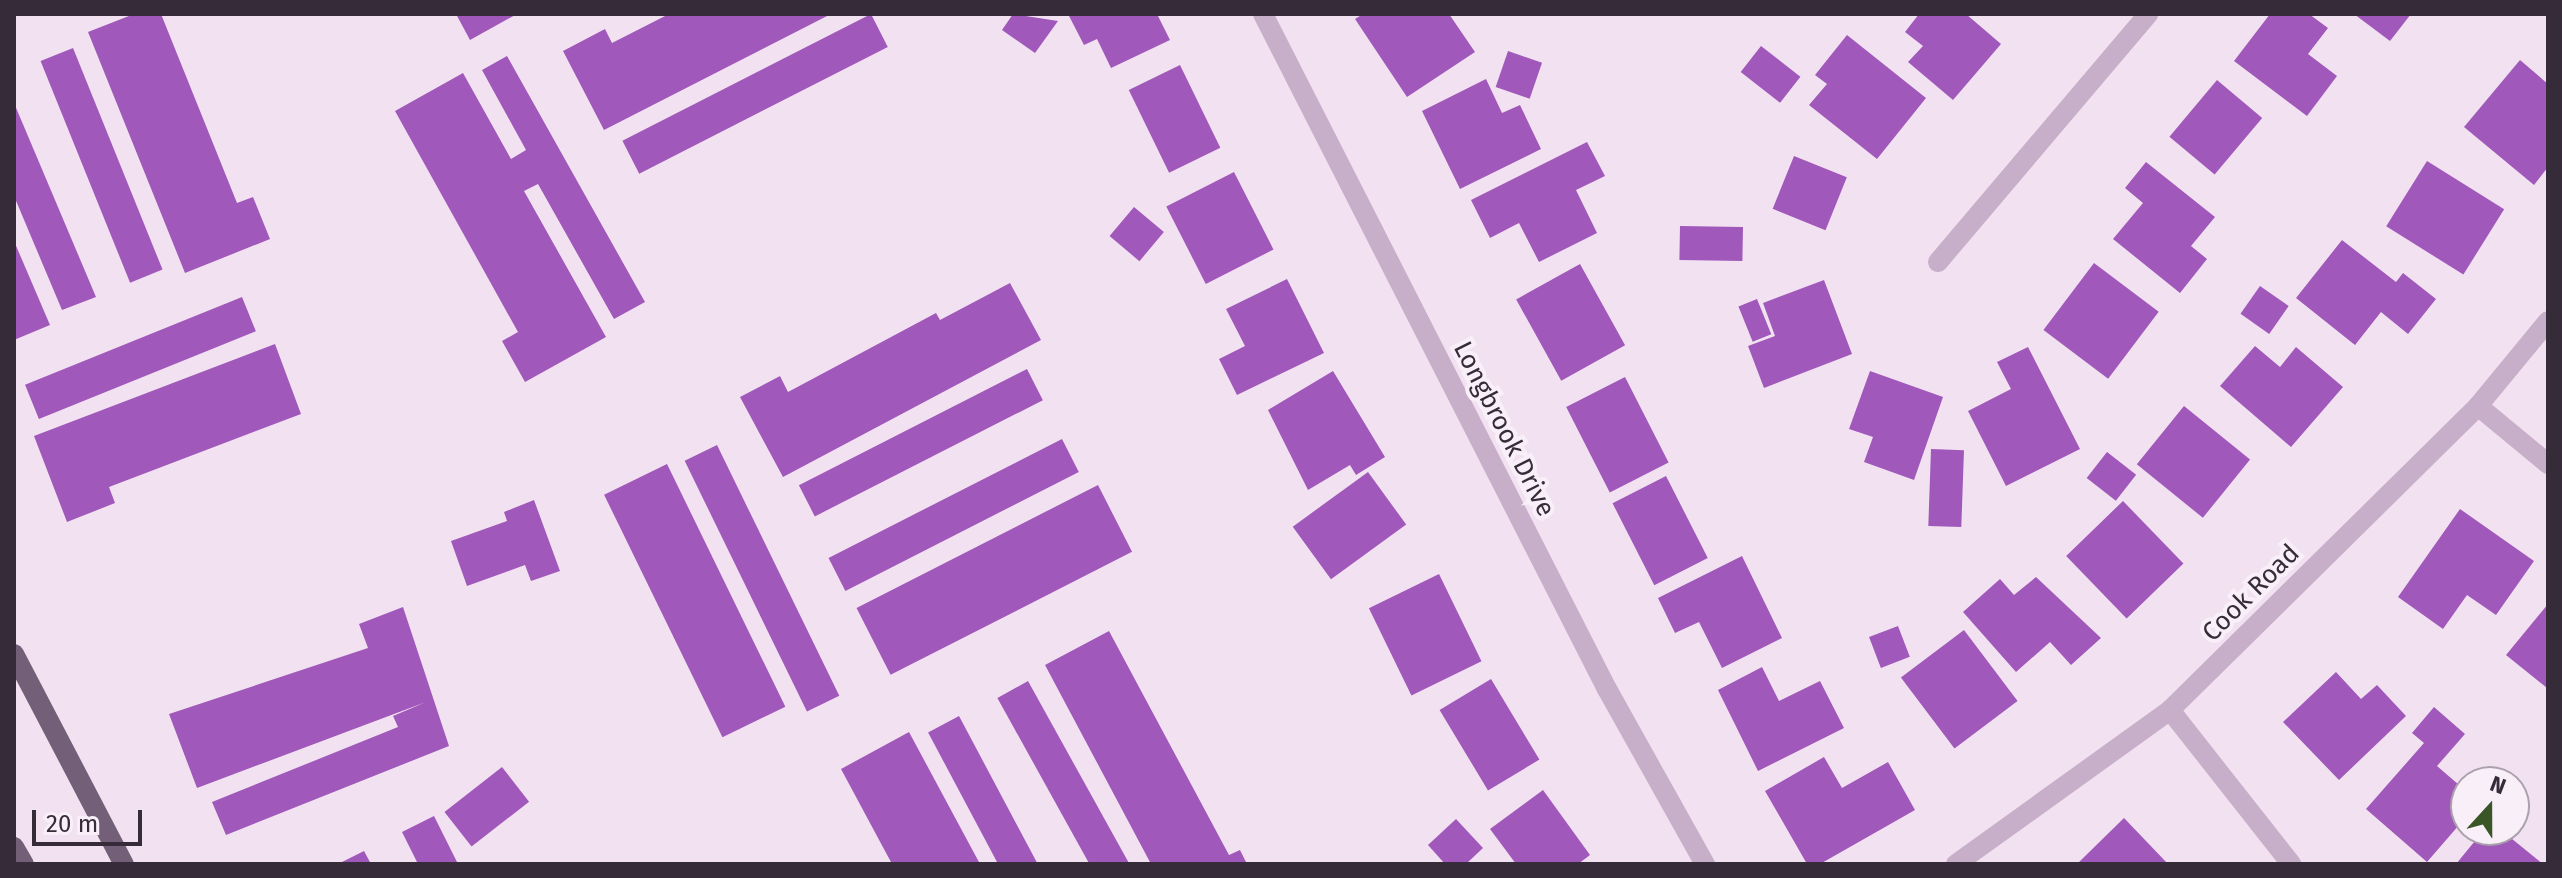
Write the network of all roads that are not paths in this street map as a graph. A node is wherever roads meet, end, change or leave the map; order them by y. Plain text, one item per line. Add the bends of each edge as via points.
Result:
1 (1263, 14) edge
2 (2148, 14) edge
3 (1938, 262) dead end
4 (2548, 321) edge
5 (2478, 406) junction
6 (2548, 464) edge
7 (16, 661) edge
8 (2170, 710) junction
9 (14, 847) edge
10 (24, 864) edge
11 (124, 864) edge
12 (1705, 864) edge
13 (1956, 864) edge
14 (2291, 864) edge

1 - 12 street, Longbrook Drive via 1607,689
2 - 3 street
4 - 5 street, Cook Road
5 - 6 street
5 - 8 street, Cook Road
7 - 11 main road
8 - 13 street, Cook Road
8 - 14 street
9 - 10 main road

